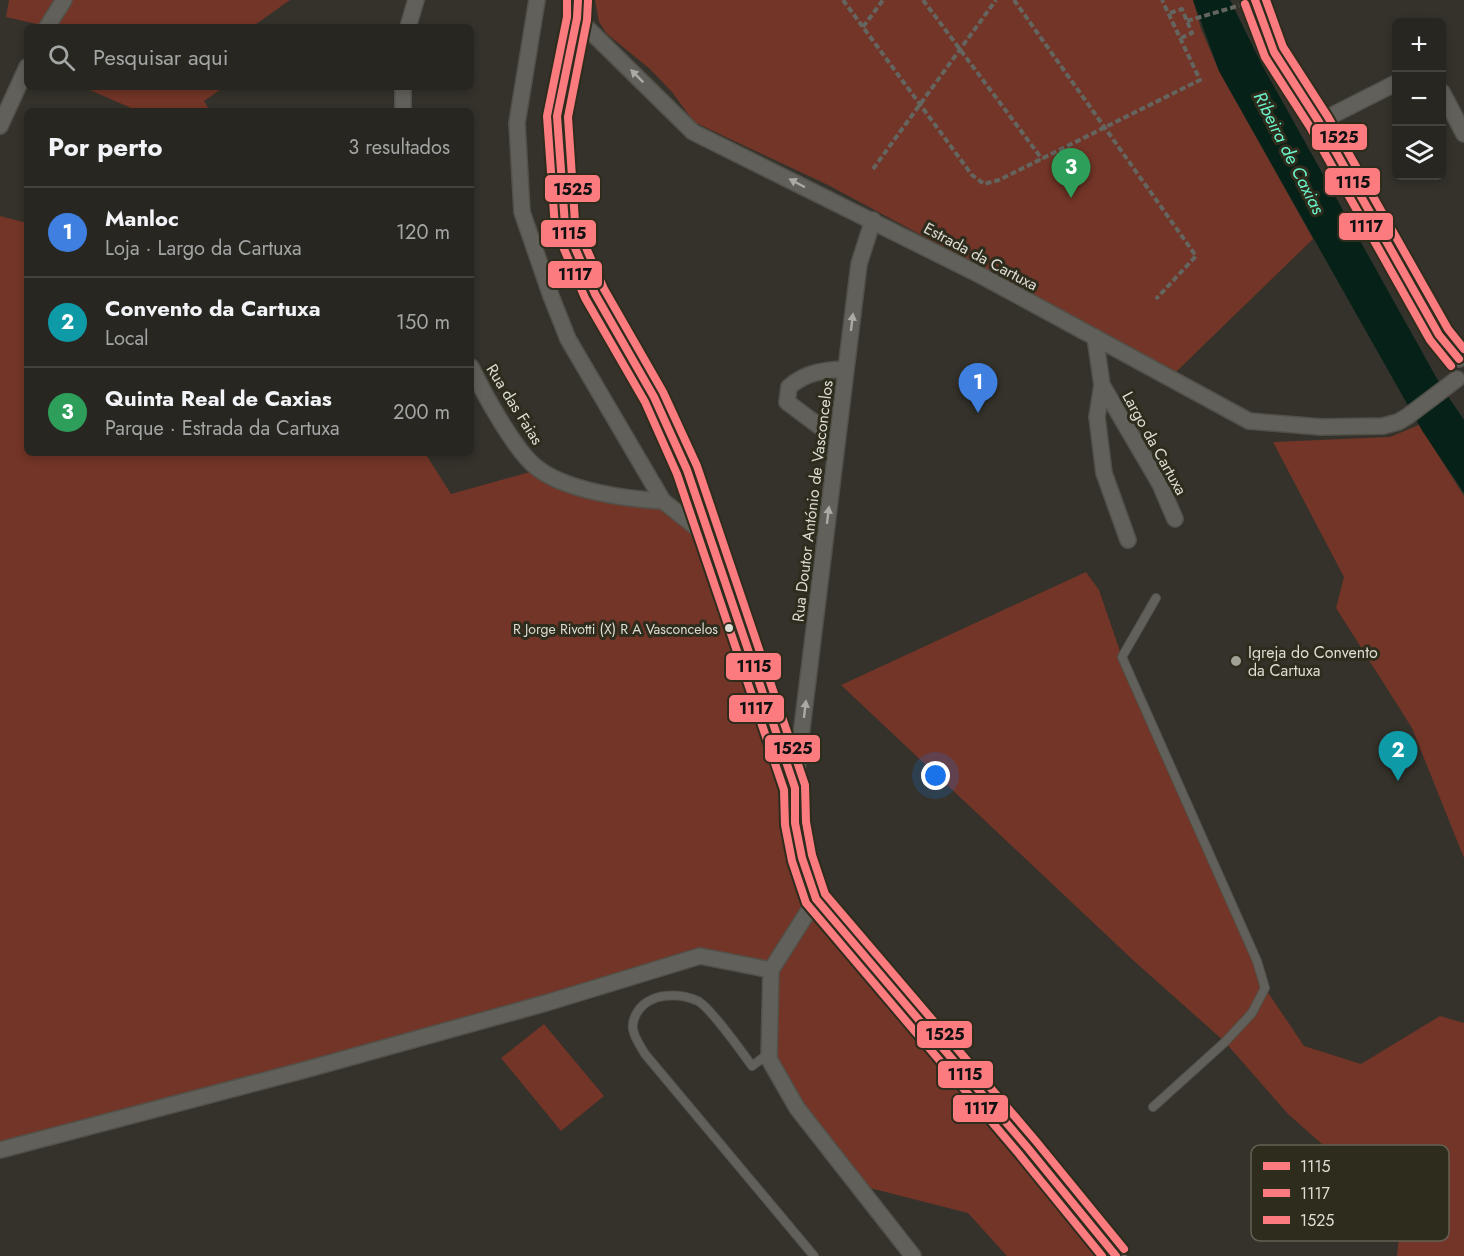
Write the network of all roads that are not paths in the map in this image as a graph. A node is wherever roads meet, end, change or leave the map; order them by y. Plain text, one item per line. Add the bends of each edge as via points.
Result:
1 (64, 0) edge
2 (416, 0) edge
3 (537, 0) edge
4 (1255, 0) edge
5 (578, 9) edge
6 (49, 24) edge
7 (409, 24) edge
8 (24, 74) edge
9 (1392, 85) edge
10 (403, 90) edge
11 (1446, 100) edge
12 (403, 108) edge
13 (1319, 122) junction
14 (0, 126) edge
15 (1464, 134) edge
16 (873, 220) junction
17 (1095, 337) junction
18 (1462, 356) edge
19 (846, 369) junction
20 (474, 372) edge
21 (1456, 384) edge
22 (1102, 385) junction
23 (819, 426) dead end
24 (663, 501) junction
25 (1175, 519) dead end
26 (711, 539) junction
27 (1128, 540) dead end
28 (1156, 598) dead end
29 (795, 788) junction
30 (816, 899) junction
31 (771, 970) junction
32 (770, 1053) junction
33 (1154, 1107) dead end
34 (0, 1150) edge
35 (814, 1256) edge
36 (913, 1256) edge
37 (1116, 1256) edge

1 - 6 street
2 - 7 street
3 - 24 street via 517,123 522,212 568,339
4 - 13 street via 1274,52
16 -> 5 street, Estrada da Cartuxa via 693,132
5 - 26 street via 557,116 565,225 595,294 654,397 687,470
8 - 14 street
9 - 13 street
10 - 12 street
11 - 15 street
13 - 18 street via 1439,335
16 - 17 street, Estrada da Cartuxa
19 -> 16 street, Rua Doutor António de Vasconcelos via 859,264
17 - 21 street, Estrada da Cartuxa via 1249,421 1321,427 1383,426 1398,422
17 - 22 street, Largo da Cartuxa
18 - 21 street via 1455,372
19 - 23 street via 819,370 789,387 787,402
29 -> 19 street, Rua Doutor António de Vasconcelos
20 - 24 street, Rua das Faias via 503,423 536,467 563,483 633,499
22 - 25 street, Largo da Cartuxa via 1160,484
22 - 27 street, Largo da Cartuxa via 1097,417 1104,473
24 - 26 street
26 - 29 street
28 - 33 lane via 1122,657 1257,961 1265,988 1252,1013 1225,1042
29 - 30 street via 795,823
30 - 31 street
30 - 37 street
31 - 32 street
31 - 34 street via 700,956 319,1066
32 - 35 lane via 752,1066 699,1002 680,996 660,996 644,1002 634,1018 633,1032 645,1054
32 - 36 street via 797,1108

